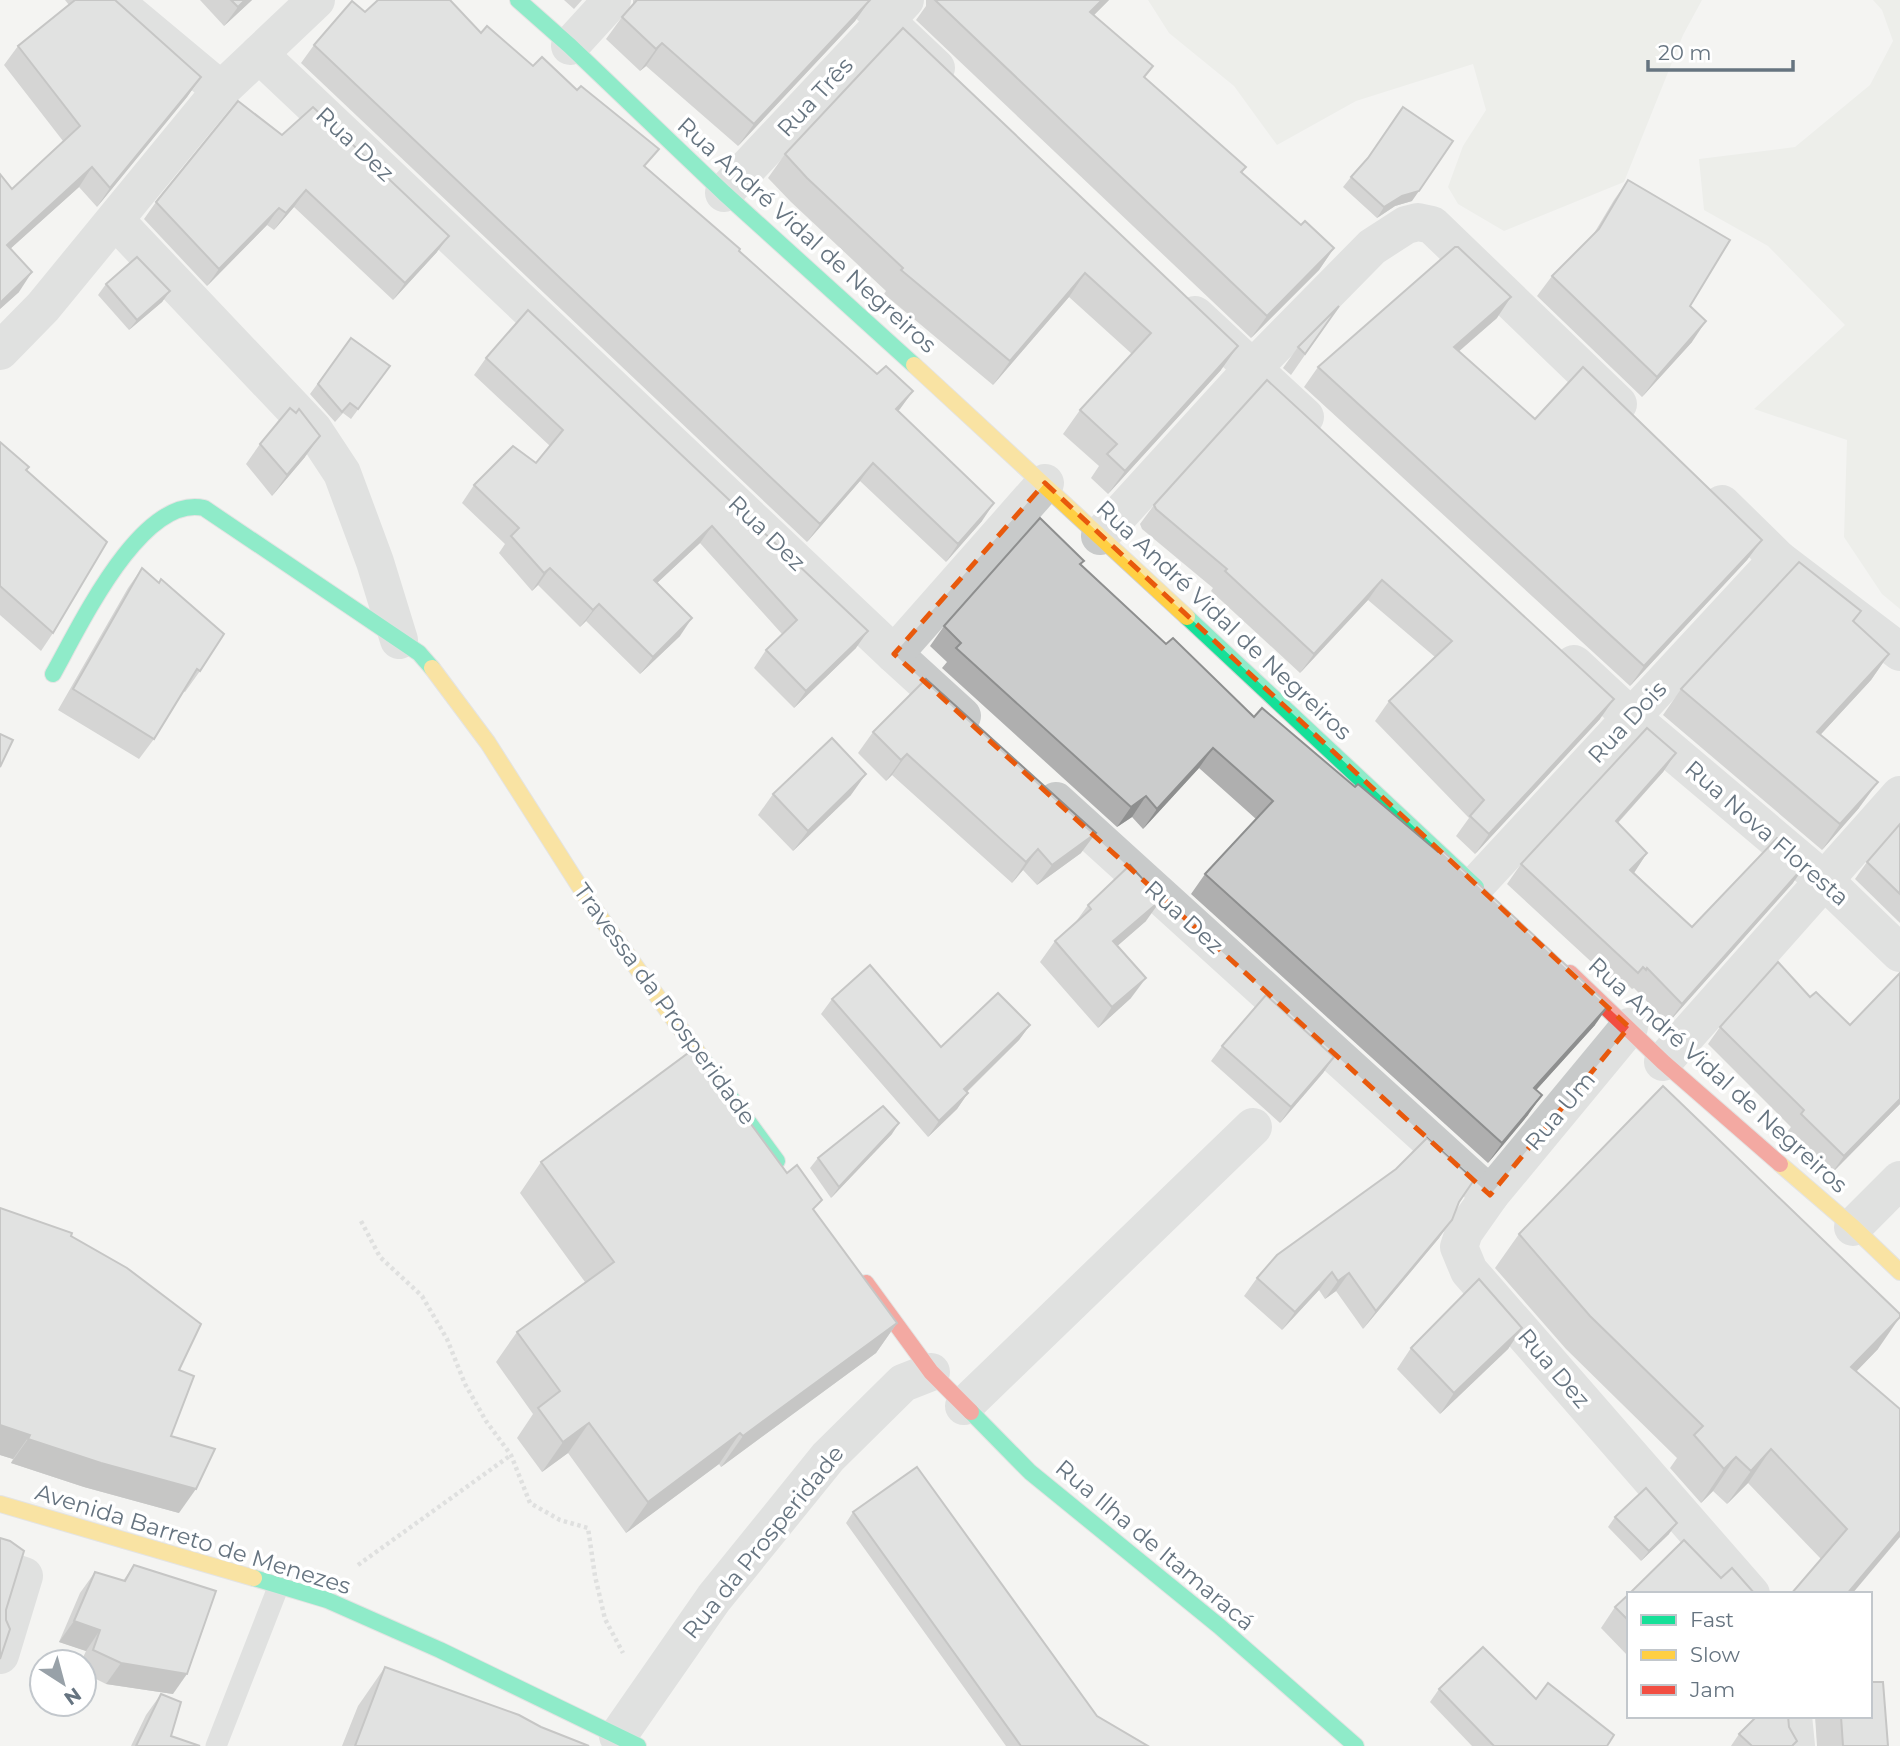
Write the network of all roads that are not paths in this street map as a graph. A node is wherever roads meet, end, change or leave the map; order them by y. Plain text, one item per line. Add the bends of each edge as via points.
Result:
1 (113, 0) edge
2 (316, 0) edge
3 (518, 0) edge
4 (612, 0) edge
5 (885, 7) edge
6 (570, 46) junction
7 (259, 54) junction
8 (221, 90) junction
9 (966, 96) edge
10 (724, 193) junction
11 (115, 220) junction
12 (1173, 294) edge
13 (0, 351) edge
14 (1252, 369) junction
15 (1640, 426) edge
16 (1334, 444) edge
17 (1045, 483) junction
18 (1699, 483) edge
19 (1100, 536) junction
20 (1778, 559) junction
21 (399, 640) junction
22 (1549, 641) edge
23 (1900, 652) edge
24 (894, 654) junction
25 (53, 674) dead end
26 (1632, 717) junction
27 (987, 738) edge
28 (1028, 776) edge
29 (1900, 795) edge
30 (1825, 881) junction
31 (1480, 891) joint
32 (1900, 953) edge
33 (1557, 961) edge
34 (1629, 1027) junction
35 (1663, 1062) junction
36 (1253, 1127) dead end
37 (784, 1170) edge
38 (1900, 1180) edge
39 (1490, 1195) junction
40 (1853, 1227) junction
41 (858, 1271) edge
42 (1900, 1272) edge
43 (931, 1372) junction
44 (964, 1406) junction
45 (0, 1504) edge
46 (0, 1569) edge
47 (279, 1585) junction
48 (1749, 1592) edge
49 (0, 1655) edge
50 (543, 1700) junction
51 (1793, 1718) edge
52 (527, 1737) edge
53 (628, 1741) edge
54 (216, 1746) edge
55 (1356, 1746) edge
56 (1796, 1746) edge

1 - 8 street
2 - 7 street
3 - 6 street, Rua André Vidal de Negreiros
4 - 6 street
5 - 9 street
5 - 10 street, Rua Três
6 - 10 street, Rua André Vidal de Negreiros
7 - 8 street
7 - 24 street, Rua Dez
8 - 11 street
10 - 17 street, Rua André Vidal de Negreiros
11 - 13 street
11 - 21 street via 313,429 342,473
12 - 14 street
14 - 15 street via 1379,242 1418,222 1433,225
14 - 16 street
14 - 19 street
17 - 19 street, Rua André Vidal de Negreiros
17 - 24 street
18 - 20 street
19 - 31 street, Rua André Vidal de Negreiros
20 - 23 street
20 - 26 street, Rua Dois
21 - 25 street, Travessa da Prosperidade via 204,508 187,505 149,525 119,560
21 - 37 street, Travessa da Prosperidade via 419,653 465,709 589,901
22 - 26 street, Rua Nova Floresta
24 - 27 street, Rua Dez
26 - 30 street, Rua Nova Floresta
26 - 31 street, Rua Dois
28 - 39 street, Rua Dez
29 - 30 street
30 - 32 street, Rua Nova Floresta
30 - 35 street
33 - 34 street, Rua André Vidal de Negreiros
34 - 35 street, Rua André Vidal de Negreiros
34 - 39 street, Rua Um
35 - 40 street, Rua André Vidal de Negreiros
36 - 44 street
38 - 40 street
39 - 48 street, Rua Dez via 1459,1247 1469,1271
40 - 42 street, Rua André Vidal de Negreiros
41 - 43 street
43 - 44 street, Rua Ilha de Itamaracá
43 - 53 street, Rua da Prosperidade via 903,1383 828,1457 713,1598
44 - 55 street, Rua Ilha de Itamaracá via 1030,1472 1219,1626
45 - 47 street, Avenida Barreto de Menezes
46 - 49 street via 24,1576
47 - 50 street, Avenida Barreto de Menezes via 440,1650
47 - 54 lane
50 - 52 street
50 - 53 street, Avenida Barreto de Menezes
51 - 56 street

